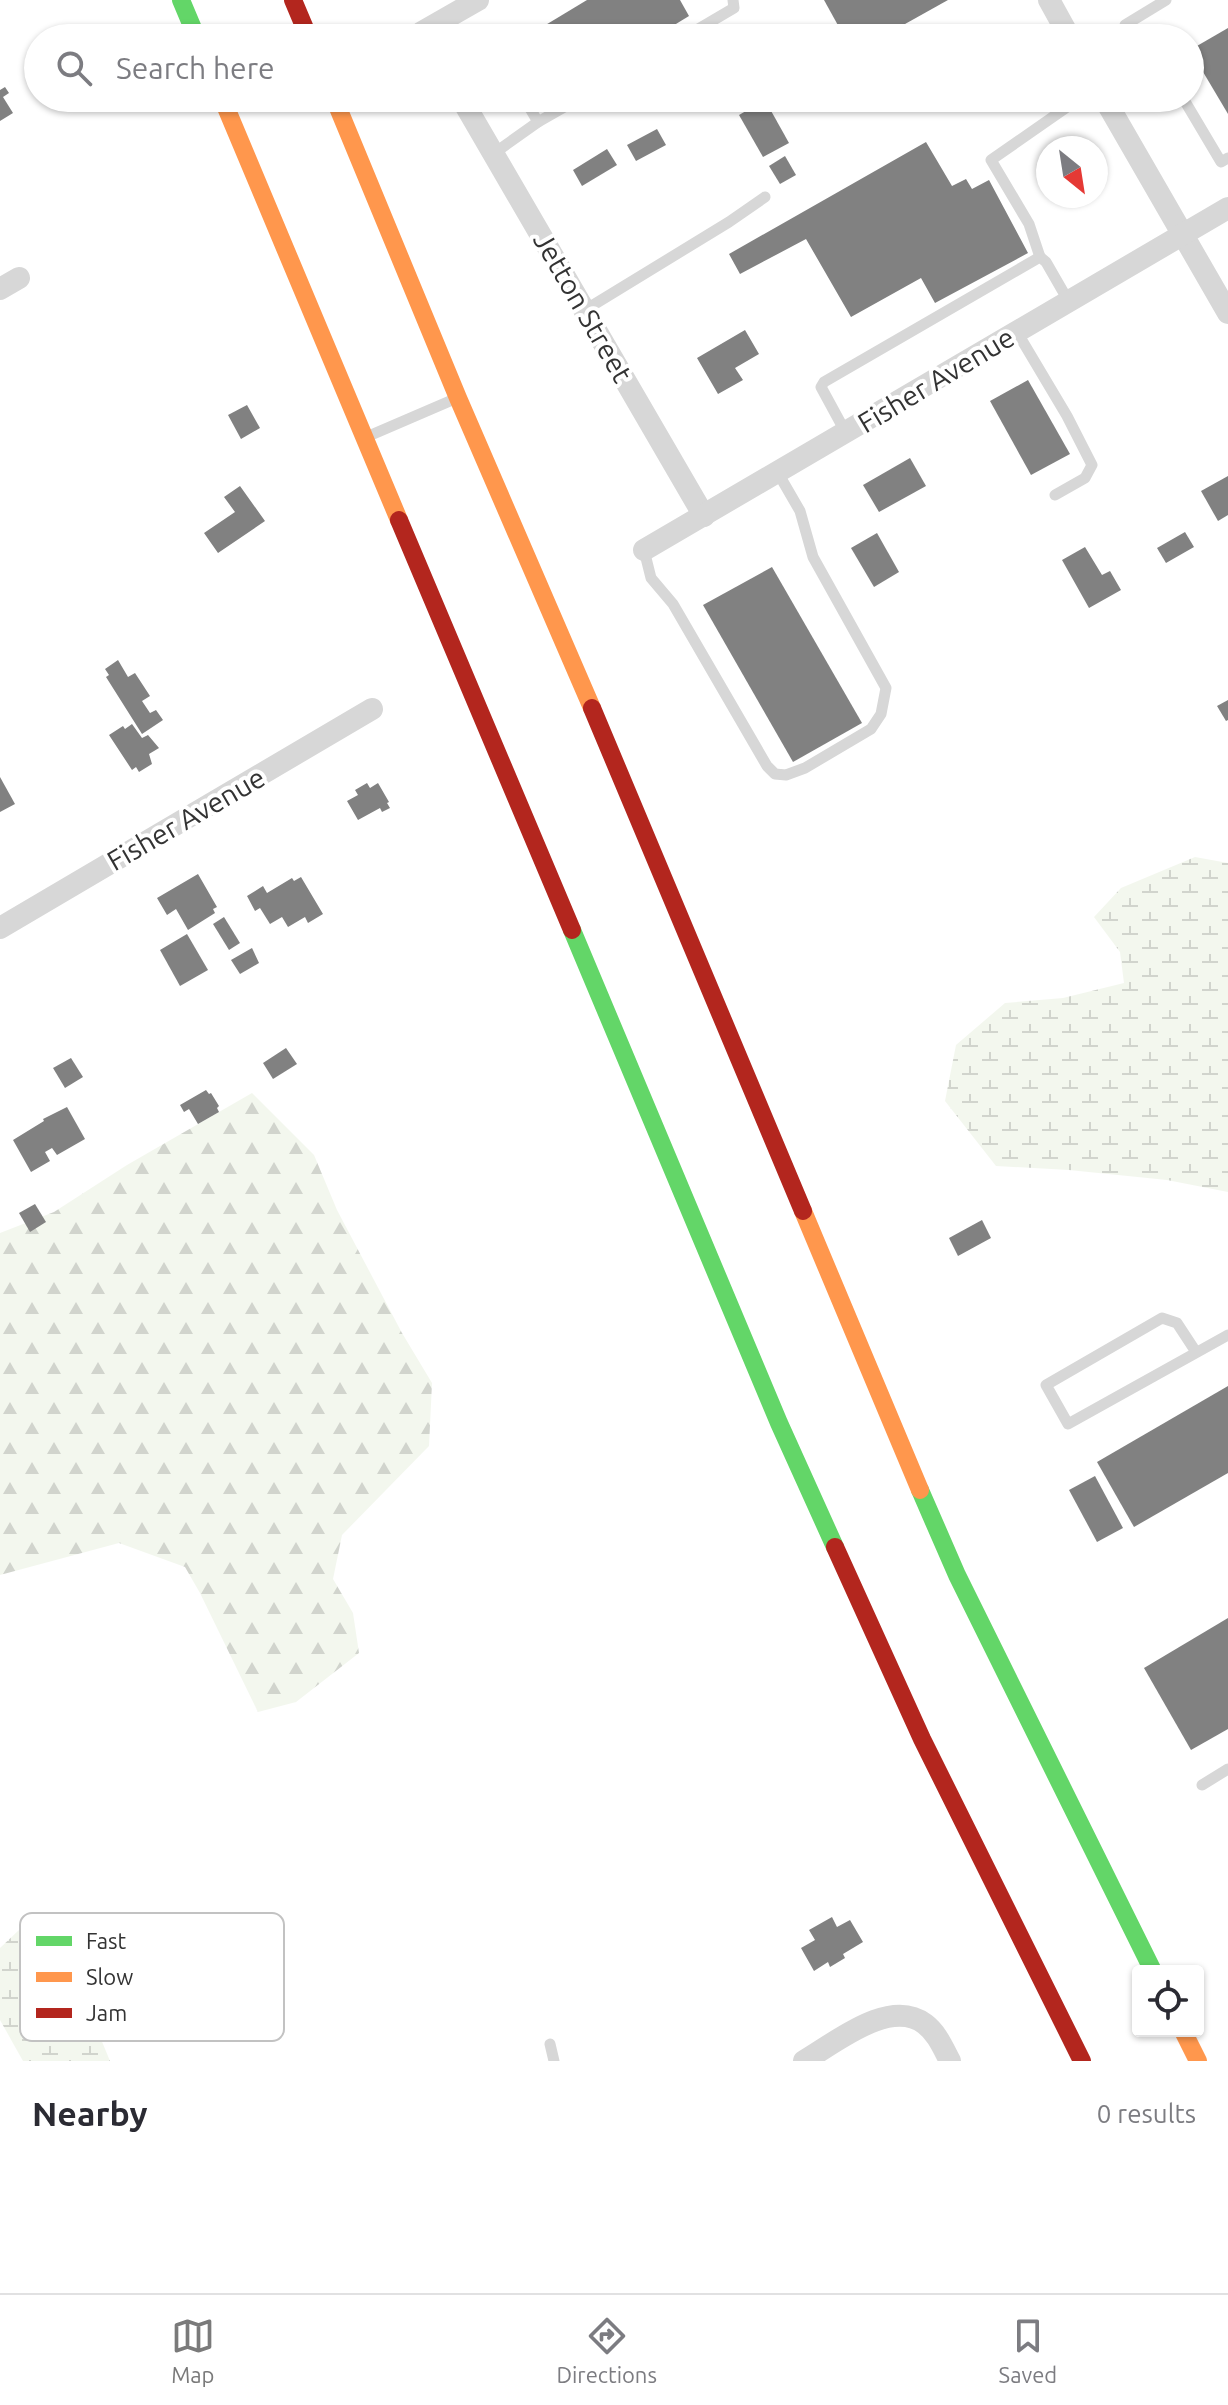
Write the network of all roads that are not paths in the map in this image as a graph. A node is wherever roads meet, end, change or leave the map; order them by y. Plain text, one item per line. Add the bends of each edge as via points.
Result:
1 (181, 0) edge
2 (293, 0) edge
3 (306, 0) edge
4 (478, 0) edge
5 (733, 0) edge
6 (1049, 0) edge
7 (1166, 0) edge
8 (191, 24) edge
9 (304, 24) edge
10 (309, 24) edge
11 (436, 24) edge
12 (707, 24) edge
13 (1062, 24) edge
14 (1127, 24) edge
15 (228, 112) edge
16 (340, 112) edge
17 (469, 112) edge
18 (532, 112) edge
19 (556, 112) edge
20 (1060, 112) edge
21 (1118, 112) edge
22 (1191, 112) edge
23 (538, 122) junction
24 (493, 154) junction
25 (1228, 158) edge
26 (765, 197) dead end
27 (1228, 208) edge
28 (1182, 235) junction
29 (1040, 257) junction
30 (1069, 302) junction
31 (585, 310) junction
32 (1228, 313) edge
33 (1017, 332) junction
34 (458, 398) junction
35 (846, 433) junction
36 (365, 438) junction
37 (778, 473) junction
38 (1055, 495) dead end
39 (704, 516) junction
40 (644, 550) joint
41 (372, 709) dead end
42 (0, 928) edge
43 (1226, 1336) edge
44 (1196, 1352) junction
45 (1228, 1769) edge
46 (1202, 1785) dead end
47 (1150, 1965) edge
48 (1186, 2037) edge
49 (550, 2044) dead end
50 (554, 2061) edge
51 (804, 2061) edge
52 (950, 2061) edge
53 (1082, 2061) edge
54 (1198, 2061) edge

1 - 8 highway
2 - 9 highway
3 - 10 highway
4 - 11 street
5 - 12 lane via 734,8
6 - 13 street
7 - 14 lane
15 - 36 highway
16 - 34 highway
17 - 24 street, Jetton Street
18 - 23 lane
19 - 23 lane
20 - 29 lane via 991,160 1029,224
21 - 28 street
22 - 25 lane via 1221,162
23 - 24 lane
24 - 31 street, Jetton Street
26 - 31 lane
27 - 28 street, Fisher Avenue
28 - 30 street, Fisher Avenue
28 - 32 street
29 - 30 lane
29 - 35 lane via 824,382 821,387
30 - 33 street, Fisher Avenue
31 - 39 street, Jetton Street
33 - 35 street, Fisher Avenue
33 - 38 lane via 1092,465 1085,478
34 - 36 lane
34 - 47 highway via 945,1548
35 - 37 street, Fisher Avenue
36 - 53 highway via 843,1568
37 - 39 street, Fisher Avenue
37 - 40 lane via 800,511 813,557 886,688 881,714 871,729 805,768 786,775 767,766 673,604 651,578
39 - 40 street, Fisher Avenue
41 - 42 street, Fisher Avenue
43 - 44 lane
44 - 44 lane via 1068,1424 1046,1385 1162,1318 1177,1323
45 - 46 lane
48 - 54 highway
49 - 50 lane
51 - 52 street via 886,2016 907,2015 936,2035

